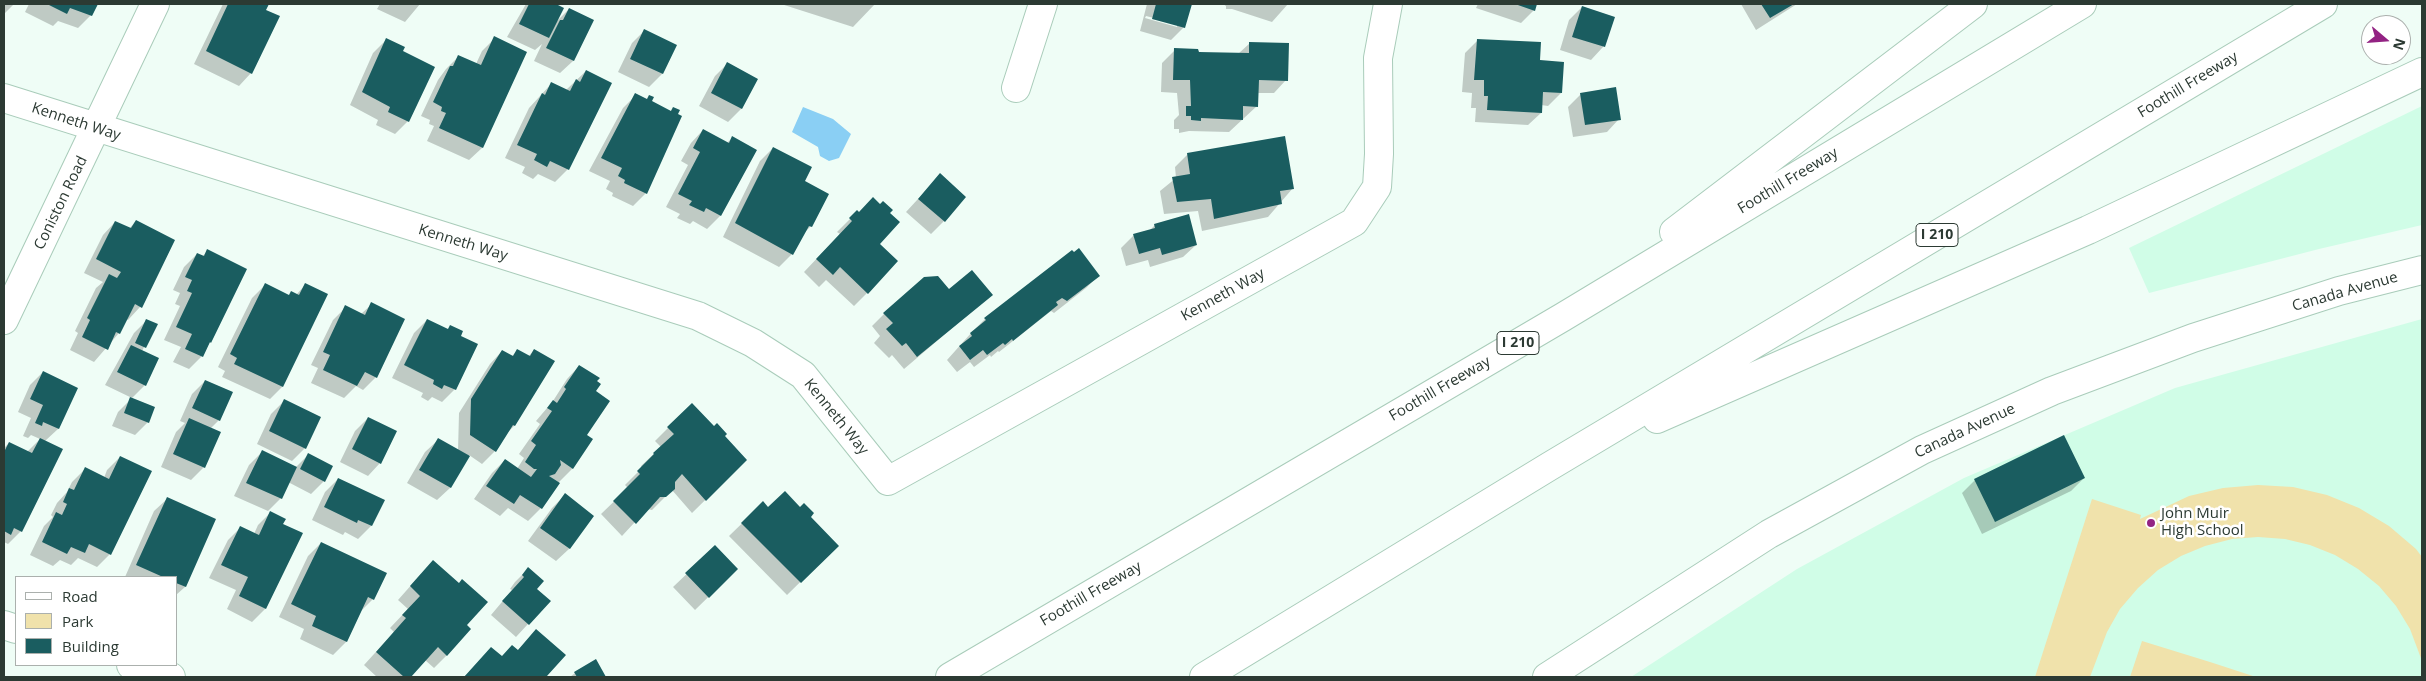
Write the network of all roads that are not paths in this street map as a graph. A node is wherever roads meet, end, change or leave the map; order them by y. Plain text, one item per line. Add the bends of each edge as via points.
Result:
1 (155, 4) edge
2 (1043, 4) edge
3 (1388, 4) edge
4 (1973, 4) edge
5 (2082, 4) edge
6 (2324, 4) edge
7 (2422, 72) edge
8 (1016, 88) dead end
9 (4, 98) edge
10 (97, 128) junction
11 (2422, 270) edge
12 (1563, 317) junction
13 (4, 320) edge
14 (1550, 466) junction
15 (134, 666) edge
16 (171, 677) edge
17 (950, 677) edge
18 (1204, 677) edge
19 (1547, 677) edge

1 - 10 main road, Coniston Road
2 - 8 main road
3 - 10 main road, Kenneth Way via 1378,58 1376,187 1354,222 888,481 803,375 753,343 698,316
4 - 12 main road
5 - 12 main road, Foothill Freeway / I 210
6 - 14 main road, Foothill Freeway / I 210
7 - 14 main road via 2088,230
9 - 10 main road, Kenneth Way
10 - 13 main road, Coniston Road
11 - 19 main road, Canada Avenue via 2339,291 2193,338 2052,391 1922,450 1769,534
12 - 17 main road, Foothill Freeway / I 210
14 - 18 main road, Foothill Freeway / I 210
15 - 16 main road

